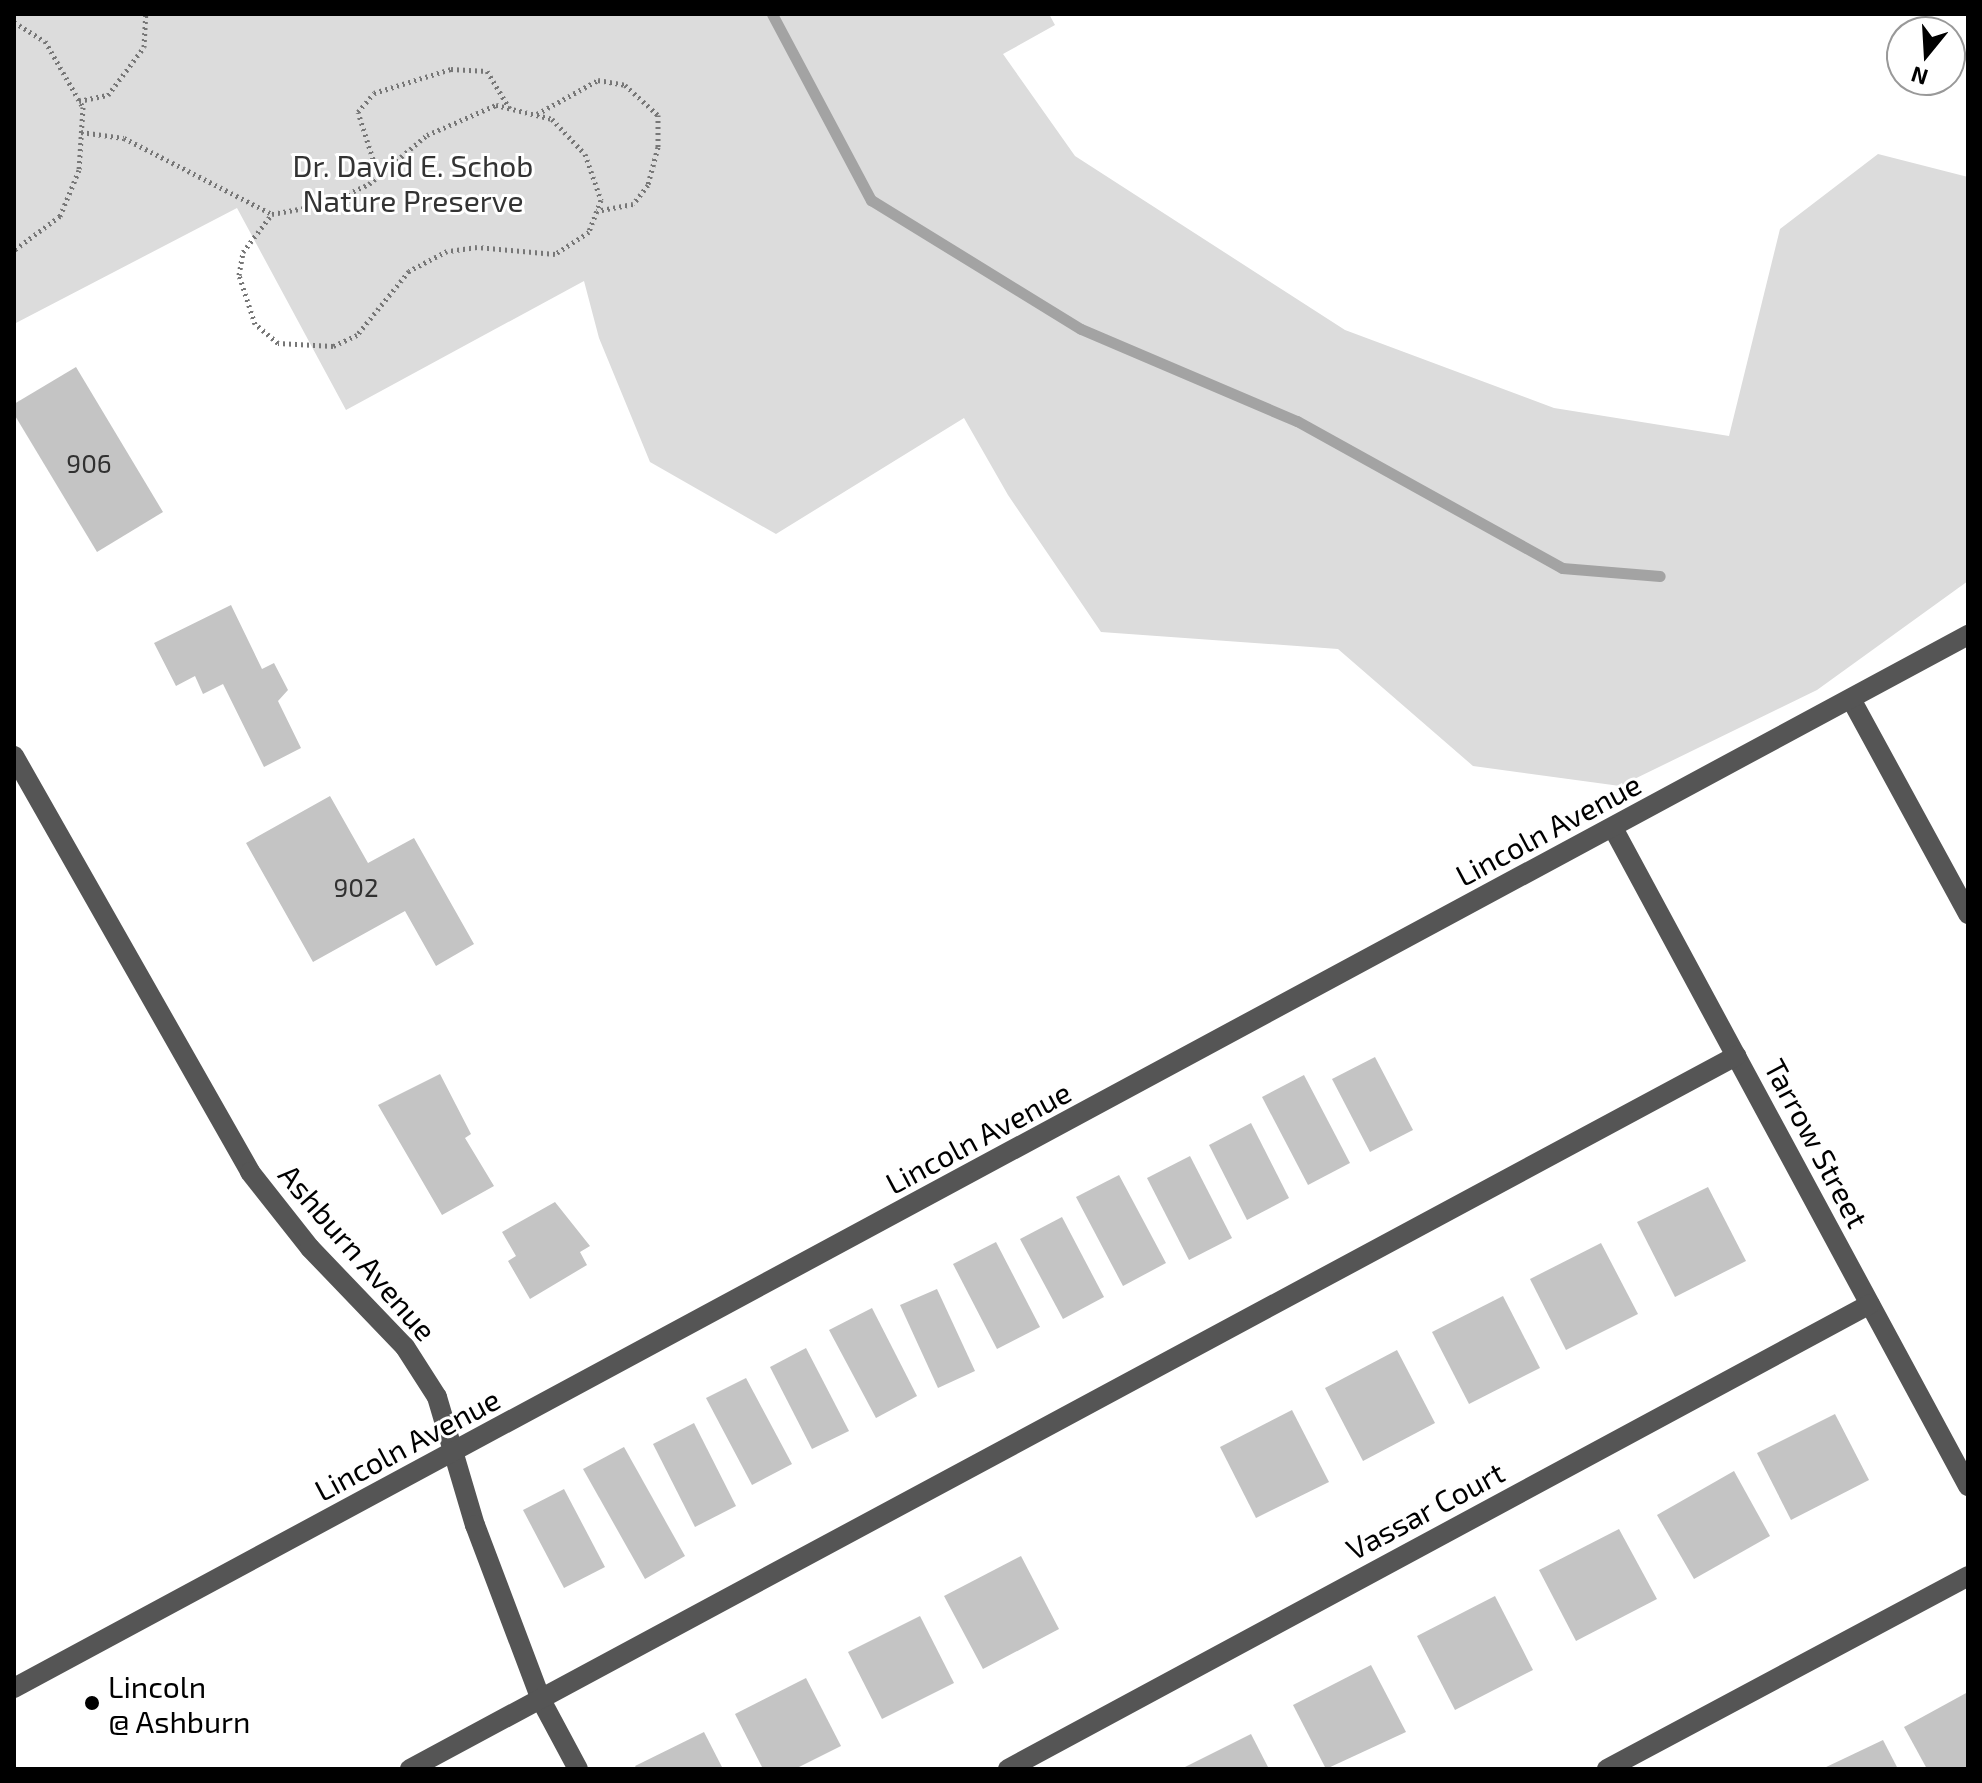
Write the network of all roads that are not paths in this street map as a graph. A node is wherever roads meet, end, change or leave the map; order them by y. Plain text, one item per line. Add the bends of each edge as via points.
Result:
1 (1968, 635) edge
2 (1851, 699) junction
3 (14, 756) edge
4 (1613, 828) junction
5 (1968, 914) edge
6 (1736, 1056) junction
7 (1870, 1304) junction
8 (454, 1454) junction
9 (1968, 1486) edge
10 (1968, 1576) edge
11 (14, 1688) edge
12 (541, 1700) junction
13 (410, 1769) edge
14 (578, 1769) edge
15 (1008, 1769) edge
16 (1607, 1769) edge

1 - 2 street, Lincoln Avenue
2 - 4 street, Lincoln Avenue
2 - 5 street
3 - 8 street, Ashburn Avenue via 250,1172 310,1248 405,1347 437,1397
4 - 6 street, Tarrow Street
4 - 8 street, Lincoln Avenue
6 - 7 street, Tarrow Street
6 - 12 street
7 - 9 street, Tarrow Street
7 - 15 street, Vassar Court
8 - 11 street, Lincoln Avenue
8 - 12 street, Ashburn Avenue
10 - 16 street
12 - 13 street
12 - 14 street, Ashburn Avenue

